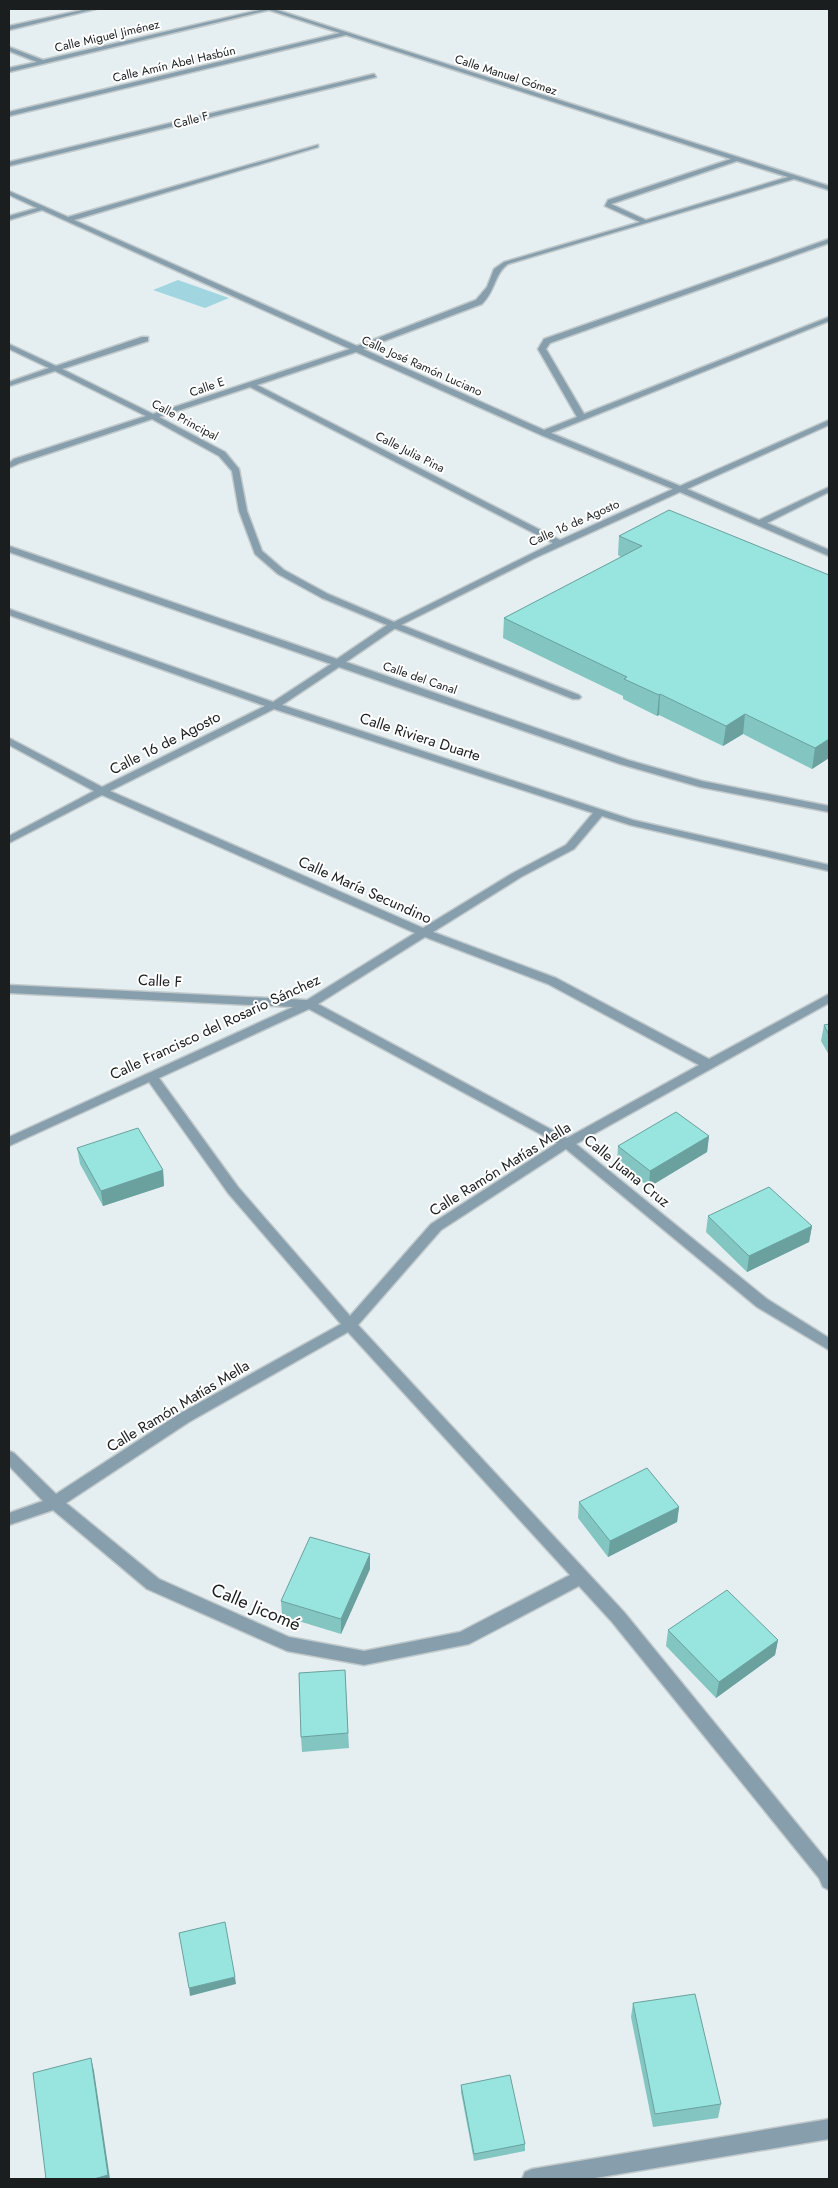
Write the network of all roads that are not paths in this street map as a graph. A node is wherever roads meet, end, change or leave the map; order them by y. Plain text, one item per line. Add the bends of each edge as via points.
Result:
1 (56, 9) edge
2 (94, 9) edge
3 (270, 9) edge
4 (71, 14) junction
5 (9, 28) edge
6 (345, 34) junction
7 (9, 49) edge
8 (42, 62) junction
9 (9, 70) edge
10 (374, 76) dead end
11 (9, 114) edge
12 (316, 146) dead end
13 (736, 159) junction
14 (9, 164) edge
15 (794, 177) junction
16 (829, 188) edge
17 (9, 192) edge
18 (43, 208) junction
19 (9, 218) edge
20 (69, 220) junction
21 (646, 222) junction
22 (829, 241) edge
23 (829, 319) edge
24 (145, 339) dead end
25 (9, 346) edge
26 (357, 349) junction
27 (54, 369) junction
28 (9, 384) edge
29 (250, 384) junction
30 (154, 417) junction
31 (582, 418) junction
32 (829, 422) edge
33 (544, 433) junction
34 (9, 456) edge
35 (17, 461) junction
36 (9, 466) edge
37 (680, 489) junction
38 (829, 489) edge
39 (760, 523) junction
40 (559, 543) junction
41 (9, 549) edge
42 (829, 553) edge
43 (9, 612) edge
44 (394, 625) junction
45 (335, 665) junction
46 (576, 697) dead end
47 (273, 705) junction
48 (9, 741) edge
49 (102, 791) junction
50 (829, 809) edge
51 (600, 812) junction
52 (9, 840) edge
53 (829, 868) edge
54 (424, 933) junction
55 (9, 989) edge
56 (829, 998) edge
57 (309, 1004) junction
58 (710, 1065) junction
59 (151, 1076) junction
60 (9, 1142) edge
61 (568, 1144) junction
62 (350, 1326) junction
63 (829, 1345) edge
64 (9, 1457) edge
65 (54, 1503) junction
66 (9, 1519) edge
67 (581, 1577) junction
68 (829, 1881) edge
69 (829, 2129) edge
70 (532, 2179) edge

1 - 4 street
2 - 4 street
3 - 6 street, Calle Manuel Gómez
3 - 8 street, Calle Miguel Jiménez
4 - 5 street
6 - 11 street, Calle Amín Abel Hasbún
6 - 13 street, Calle Manuel Gómez
7 - 8 street
8 - 9 street, Calle Miguel Jiménez
10 - 14 street, Calle F
12 - 20 street
13 - 15 street, Calle Manuel Gómez
13 - 21 street via 610,200 607,205
15 - 16 street, Calle Manuel Gómez
15 - 21 street, Calle E
17 - 18 street, Calle José Ramón Luciano
18 - 19 street
18 - 20 street, Calle José Ramón Luciano
20 - 26 street, Calle José Ramón Luciano
21 - 26 street, Calle E via 506,263 496,270 492,286 479,302
22 - 31 street via 547,341 542,349
23 - 31 street
24 - 27 street
25 - 27 street, Calle Principal
26 - 29 street, Calle E
26 - 33 street, Calle José Ramón Luciano
27 - 28 street
27 - 30 street, Calle Principal
29 - 30 street, Calle E
29 - 40 street, Calle Julia Pina
30 - 35 street, Calle E
30 - 44 street, Calle Principal via 222,454 236,471 243,511 258,552 275,567 325,596
31 - 33 street
32 - 37 street, Calle 16 de Agosto
33 - 37 street, Calle José Ramón Luciano
34 - 35 street
35 - 36 street, Calle E
37 - 39 street, Calle José Ramón Luciano
37 - 40 street, Calle 16 de Agosto
38 - 39 street
39 - 42 street, Calle José Ramón Luciano
40 - 44 street, Calle 16 de Agosto
41 - 45 street, Calle del Canal
43 - 47 street, Calle Riviera Duarte
44 - 45 street, Calle 16 de Agosto
44 - 46 street, Calle Principal
45 - 47 street, Calle 16 de Agosto
45 - 50 street, Calle del Canal via 661,774
47 - 49 street, Calle 16 de Agosto
47 - 51 street, Calle Riviera Duarte
48 - 49 street, Calle María Secundino
49 - 52 street, Calle 16 de Agosto
49 - 54 street, Calle María Secundino
51 - 53 street, Calle Riviera Duarte via 630,822
51 - 54 street, Calle Francisco del Rosario Sánchez via 570,847 517,875
54 - 57 street, Calle Francisco del Rosario Sánchez
54 - 58 street, Calle María Secundino via 552,981
55 - 57 street, Calle F
56 - 58 street, Calle Ramón Matías Mella
57 - 59 street, Calle Francisco del Rosario Sánchez
57 - 61 street, Calle Juana Cruz
58 - 61 street, Calle Ramón Matías Mella
59 - 60 street, Calle Francisco del Rosario Sánchez
59 - 62 street via 233,1190
61 - 62 street, Calle Ramón Matías Mella via 436,1227
61 - 63 street, Calle Juana Cruz via 762,1303
62 - 65 street, Calle Ramón Matías Mella via 184,1418
62 - 67 street
64 - 65 street, Calle Jicomé
65 - 66 street, Calle Ramón Matías Mella
65 - 67 street, Calle Jicomé via 153,1584 287,1644 364,1658 463,1639
67 - 68 street via 630,1632 827,1874
69 - 70 street

